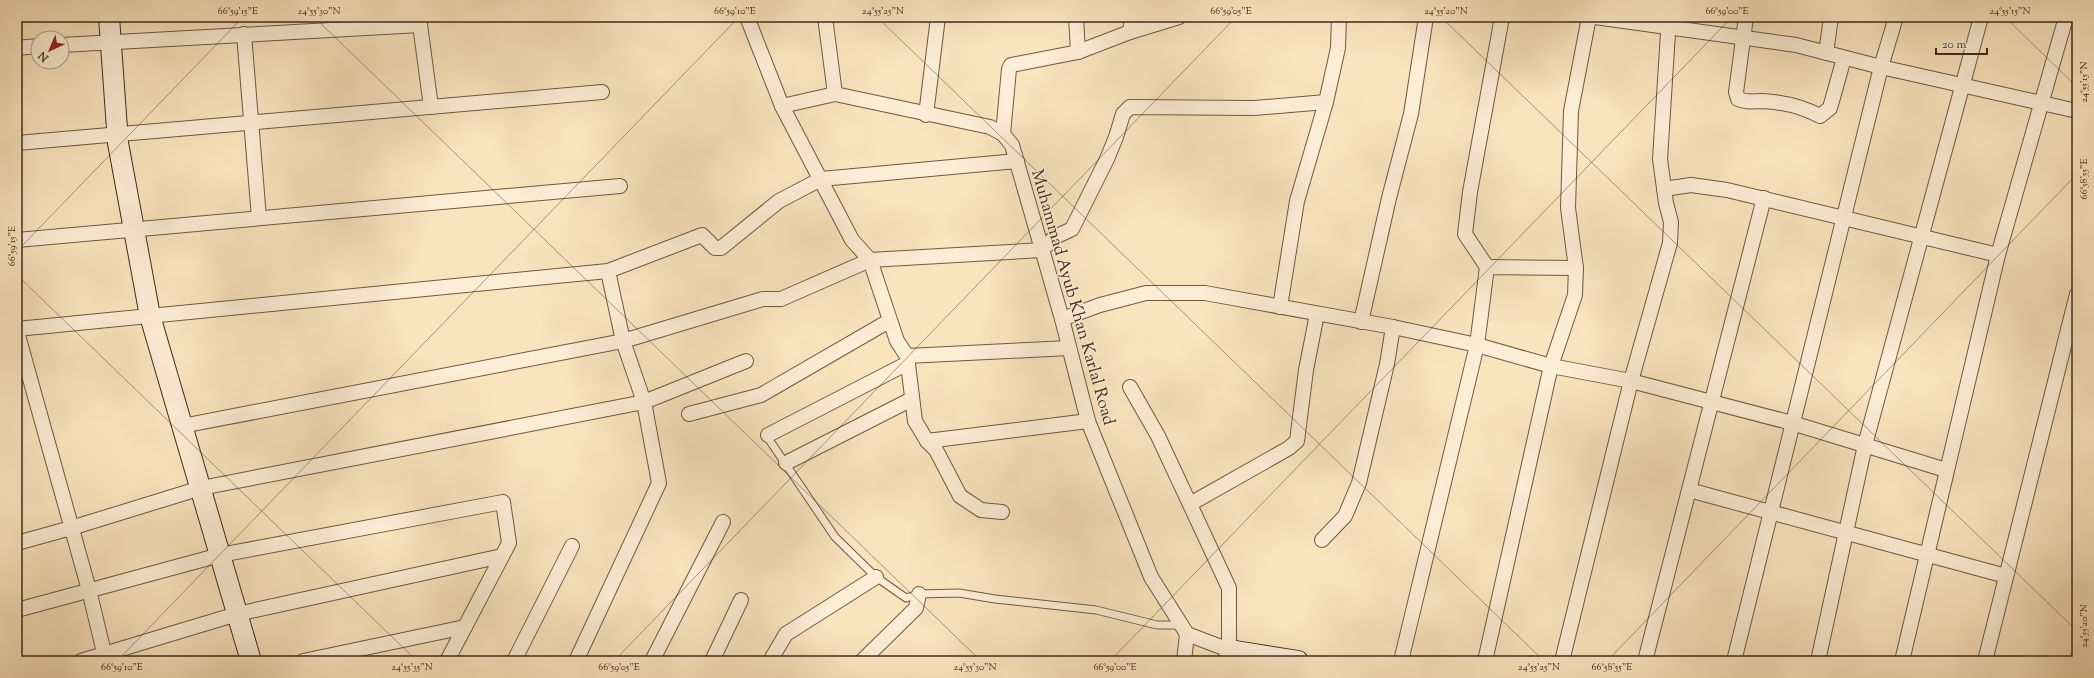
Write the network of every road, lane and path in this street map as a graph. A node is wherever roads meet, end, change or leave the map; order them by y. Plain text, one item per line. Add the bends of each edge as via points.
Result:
1 (109, 17) edge
2 (345, 17) edge
3 (747, 17) edge
4 (825, 17) edge
5 (938, 17) edge
6 (1076, 17) edge
7 (1132, 17) edge
8 (1179, 17) edge
9 (1339, 17) edge
10 (1426, 17) edge
11 (1502, 17) edge
12 (1589, 17) edge
13 (1595, 17) edge
14 (1746, 17) edge
15 (1832, 17) edge
16 (1896, 17) edge
17 (1981, 17) edge
18 (2066, 17) edge
19 (419, 21) edge
20 (1669, 23) edge
21 (361, 27) junction
22 (1130, 32) junction
23 (244, 34) junction
24 (1743, 37) junction
25 (111, 42) junction
26 (70, 45) edge
27 (30, 47) edge
28 (17, 48) edge
29 (1078, 52) junction
30 (1826, 53) junction
31 (1844, 58) junction
32 (1881, 67) junction
33 (1963, 85) junction
34 (602, 92) dead end
35 (836, 94) junction
36 (1326, 102) junction
37 (2042, 103) junction
38 (782, 106) junction
39 (431, 107) junction
40 (2077, 111) edge
41 (926, 115) junction
42 (251, 122) junction
43 (117, 134) junction
44 (1004, 134) junction
45 (17, 143) edge
46 (1017, 161) junction
47 (821, 179) junction
48 (620, 186) dead end
49 (1664, 189) junction
50 (1764, 198) junction
51 (259, 218) junction
52 (1843, 218) junction
53 (134, 230) junction
54 (1922, 236) junction
55 (17, 240) edge
56 (1042, 250) junction
57 (1998, 255) junction
58 (870, 260) junction
59 (1487, 267) junction
60 (1576, 268) junction
61 (608, 271) junction
62 (2077, 294) edge
63 (1280, 307) junction
64 (1317, 314) junction
65 (150, 316) junction
66 (1062, 319) junction
67 (889, 321) junction
68 (1361, 322) junction
69 (1392, 327) junction
70 (17, 329) edge
71 (17, 332) edge
72 (623, 341) junction
73 (1477, 346) junction
74 (1069, 348) junction
75 (908, 360) junction
76 (746, 362) dead end
77 (1551, 366) junction
78 (1631, 381) junction
79 (1130, 387) dead end
80 (912, 399) junction
81 (644, 402) junction
82 (1712, 402) junction
83 (688, 414) dead end
84 (1088, 421) junction
85 (1792, 423) junction
86 (182, 426) junction
87 (768, 435) joint
88 (927, 441) junction
89 (1865, 445) junction
90 (786, 463) junction
91 (1946, 470) junction
92 (201, 488) junction
93 (1689, 490) junction
94 (1190, 504) junction
95 (1002, 512) dead end
96 (1770, 512) junction
97 (723, 522) dead end
98 (71, 528) junction
99 (1846, 533) junction
100 (1322, 540) dead end
101 (17, 543) edge
102 (572, 546) dead end
103 (220, 555) junction
104 (1927, 555) junction
105 (502, 556) junction
106 (876, 576) junction
107 (2006, 576) junction
108 (89, 590) junction
109 (919, 594) junction
110 (741, 600) dead end
111 (17, 610) edge
112 (238, 614) junction
113 (465, 627) junction
114 (1185, 630) junction
115 (1229, 656) edge
116 (105, 658) edge
117 (81, 661) edge
118 (251, 661) edge
119 (303, 661) edge
120 (447, 661) edge
121 (514, 661) edge
122 (576, 661) edge
123 (652, 661) edge
124 (712, 661) edge
125 (770, 661) edge
126 (862, 661) edge
127 (1184, 661) edge
128 (1298, 661) edge
129 (1401, 661) edge
130 (1485, 661) edge
131 (1562, 661) edge
132 (1645, 661) edge
133 (1734, 661) edge
134 (1818, 661) edge
135 (1902, 661) edge
136 (1985, 661) edge

1 - 25 street
2 - 21 street
3 - 38 street
4 - 35 street
5 - 41 street
6 - 29 street
7 - 22 street
8 - 22 street
9 - 36 street via 1338,48
10 - 68 street via 1411,114
11 - 59 street via 1470,192 1465,234
12 - 60 street via 1570,111 1568,208
13 - 20 street
14 - 24 street
15 - 30 street
16 - 32 street
17 - 33 street
18 - 37 street
19 - 21 street
19 - 39 street
20 - 24 street
20 - 49 street via 1660,160
21 - 23 street
22 - 29 street
23 - 25 street
23 - 42 street
24 - 30 street via 1796,45
24 - 31 street via 1736,92 1738,99 1745,102 1763,101 1780,104 1807,110 1820,116 1830,108
25 - 26 street
25 - 43 street
27 - 28 street
29 - 44 street via 1011,65
30 - 31 street
31 - 32 street
32 - 33 street
32 - 52 street
33 - 37 street
33 - 54 street
34 - 39 street
35 - 38 street
35 - 41 street
36 - 56 street via 1254,108 1130,107 1123,114 1109,154 1072,229 1056,237
36 - 63 street via 1297,201
37 - 40 street
37 - 57 street
38 - 47 street
39 - 42 street
41 - 44 street via 990,127
42 - 43 street
42 - 51 street
43 - 45 street
43 - 53 street
44 - 46 street, Muhammad Ayub Khan Karlal Road via 1012,145
46 - 47 street
46 - 56 street, Muhammad Ayub Khan Karlal Road
47 - 58 street via 852,240
47 - 61 street via 779,201 721,248 715,248 702,235
48 - 51 street
49 - 50 street via 1691,185
49 - 78 street via 1671,222 1670,243
50 - 52 street
50 - 82 street
51 - 53 street
52 - 54 street
52 - 85 street
53 - 55 street
53 - 65 street
54 - 57 street
54 - 89 street
56 - 58 street
56 - 66 street, Muhammad Ayub Khan Karlal Road
57 - 91 street
58 - 67 street
58 - 72 street via 781,299 764,299
59 - 60 street
59 - 73 street
60 - 77 street via 1575,294
61 - 65 street
61 - 72 street
62 - 107 street
63 - 64 street
63 - 66 street via 1205,293 1146,293 1100,305
64 - 68 street
64 - 94 street via 1306,370 1297,440 1289,448
65 - 70 street
65 - 86 street
66 - 74 street, Muhammad Ayub Khan Karlal Road
67 - 75 street
67 - 83 street via 761,395
68 - 69 street
69 - 73 street
69 - 100 street via 1387,364 1359,483 1345,516
71 - 98 street
72 - 81 street
72 - 86 street
73 - 77 street
73 - 129 street
74 - 75 street
74 - 84 street, Muhammad Ayub Khan Karlal Road
75 - 80 street
75 - 87 street
76 - 81 street
77 - 78 street
77 - 130 street
78 - 82 street
78 - 131 street
79 - 94 street via 1158,436
80 - 88 street via 915,421
80 - 90 street
81 - 92 street
81 - 122 street via 659,483
82 - 85 street
82 - 93 street
84 - 88 street
84 - 114 street, Muhammad Ayub Khan Karlal Road via 1151,578
85 - 89 street
85 - 96 street
86 - 92 street
87 - 90 lane
88 - 95 street via 936,450 960,496 981,510
89 - 91 street
89 - 99 street
90 - 106 lane via 835,537
91 - 104 street
92 - 98 street
92 - 103 street
93 - 96 street
93 - 132 street
94 - 115 street via 1229,588
96 - 99 street
96 - 133 street
97 - 123 street
98 - 101 street
98 - 108 street
99 - 104 street
99 - 134 street
102 - 121 street
103 - 105 street via 503,502 509,543
103 - 108 street
103 - 112 street
104 - 107 street
104 - 135 street
105 - 112 street
105 - 113 street
106 - 109 lane via 906,598
106 - 125 street via 786,634
107 - 136 street
108 - 111 street
108 - 116 street
109 - 114 lane via 959,593 1096,610
109 - 126 street via 916,608
110 - 124 street
112 - 116 street
112 - 118 street
113 - 119 street
113 - 120 street
114 - 115 street
114 - 127 street
115 - 128 street
116 - 117 street

